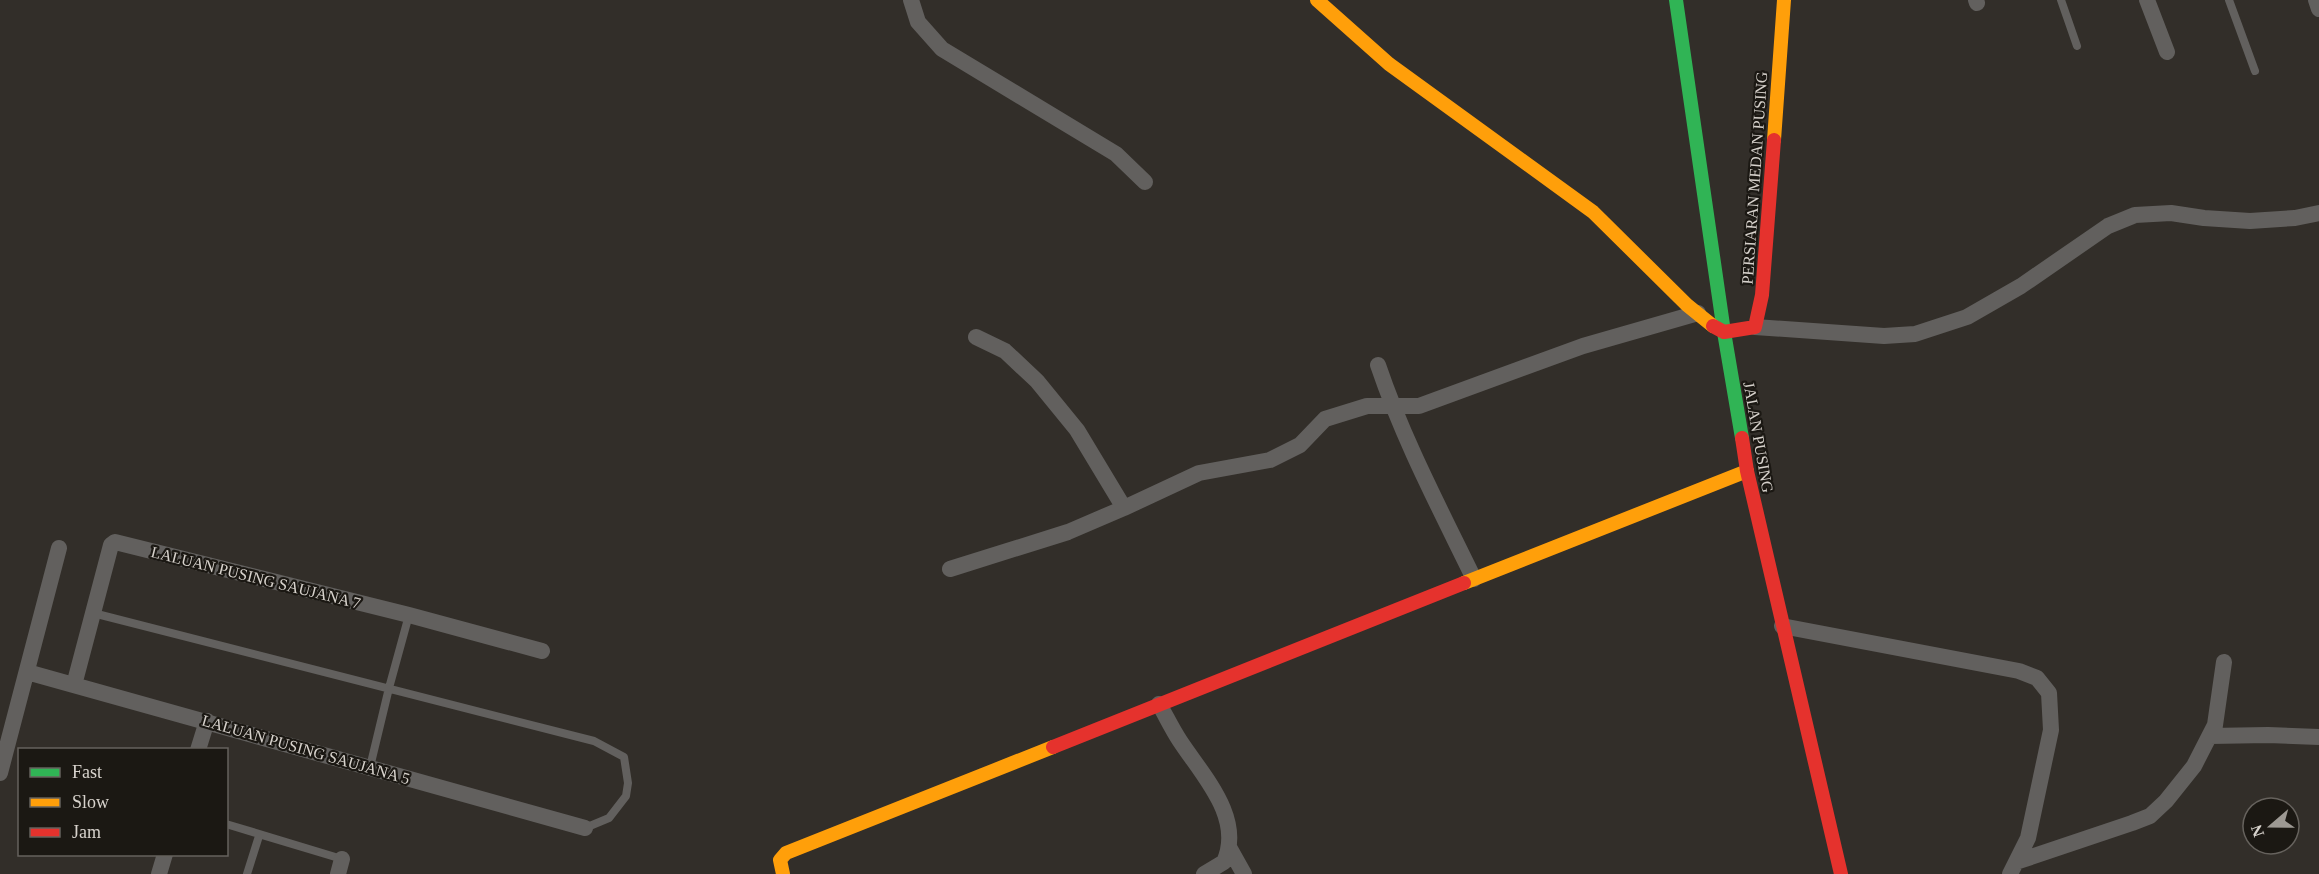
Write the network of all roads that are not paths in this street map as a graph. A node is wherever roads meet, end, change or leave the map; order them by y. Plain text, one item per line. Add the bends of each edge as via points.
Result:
1 (911, 0) edge
2 (1317, 0) edge
3 (1676, 0) edge
4 (1784, 0) edge
5 (2061, 0) edge
6 (2147, 0) edge
7 (2229, 0) edge
8 (2316, 0) edge
9 (2319, 9) edge
10 (2077, 46) dead end
11 (2167, 52) dead end
12 (2256, 71) dead end
13 (1145, 182) dead end
14 (2319, 213) edge
15 (1698, 313) junction
16 (1755, 327) junction
17 (1724, 332) junction
18 (976, 337) dead end
19 (1378, 365) dead end
20 (1392, 406) junction
21 (1747, 471) junction
22 (1124, 508) junction
23 (58, 548) dead end
24 (950, 569) dead end
25 (1473, 579) junction
26 (93, 613) junction
27 (409, 615) junction
28 (1782, 626) junction
29 (542, 651) dead end
30 (2224, 662) dead end
31 (27, 672) junction
32 (74, 685) junction
33 (389, 688) junction
34 (1159, 704) junction
35 (207, 721) junction
36 (2210, 736) junction
37 (2319, 737) edge
38 (199, 748) edge
39 (370, 767) junction
40 (0, 773) edge
41 (228, 825) edge
42 (585, 828) joint
43 (259, 836) junction
44 (1230, 849) junction
45 (165, 856) edge
46 (340, 867) edge
47 (2013, 868) edge
48 (159, 874) edge
49 (247, 874) edge
50 (783, 874) edge
51 (1204, 874) edge
52 (1244, 874) edge
53 (1841, 874) edge

1 - 13 street via 918,22 942,49 1116,154
2 - 15 street via 1389,64 1593,212
3 - 17 street, JALAN PUSING
4 - 16 street, PERSIARAN MEDAN PUSING via 1762,295
5 - 10 lane
6 - 11 street
7 - 12 lane
8 - 9 street
14 - 16 street via 2250,221 2171,213 2135,215 2108,226 2021,286 1967,317 1915,334 1884,336
15 - 17 street
15 - 20 street via 1583,346 1419,406
16 - 17 street
17 - 21 street, JALAN PUSING
18 - 22 street via 1005,351 1037,381 1077,430
19 - 20 street
20 - 22 street via 1367,406 1325,419 1300,445 1270,460 1199,473
20 - 25 street
21 - 25 street
21 - 28 street, JALAN PUSING
22 - 24 street via 1068,532
23 - 31 street
25 - 34 street
26 - 27 street, LALUAN PUSING SAUJANA 7 via 111,544 115,542
26 - 32 street, LALUAN PUSING SAUJANA 7
26 - 33 lane
27 - 29 street, LALUAN PUSING SAUJANA 7
27 - 33 lane
28 - 47 street via 2019,671 2037,678 2049,693 2051,730 2028,838
28 - 53 street, JALAN PUSING
30 - 36 street
31 - 32 street, LALUAN PUSING SAUJANA 5
31 - 40 street
32 - 35 street, LALUAN PUSING SAUJANA 5
33 - 39 lane
33 - 42 lane via 594,741 624,757 626,796 609,818
34 - 44 street via 1217,796 1227,823
34 - 50 street via 786,853 780,860
35 - 38 street
35 - 39 street, LALUAN PUSING SAUJANA 5
36 - 37 street
36 - 47 street via 2194,766 2150,816
39 - 42 street, LALUAN PUSING SAUJANA 5
41 - 43 lane
43 - 46 lane
43 - 49 lane
44 - 51 street via 1224,862
44 - 52 street
45 - 48 street

